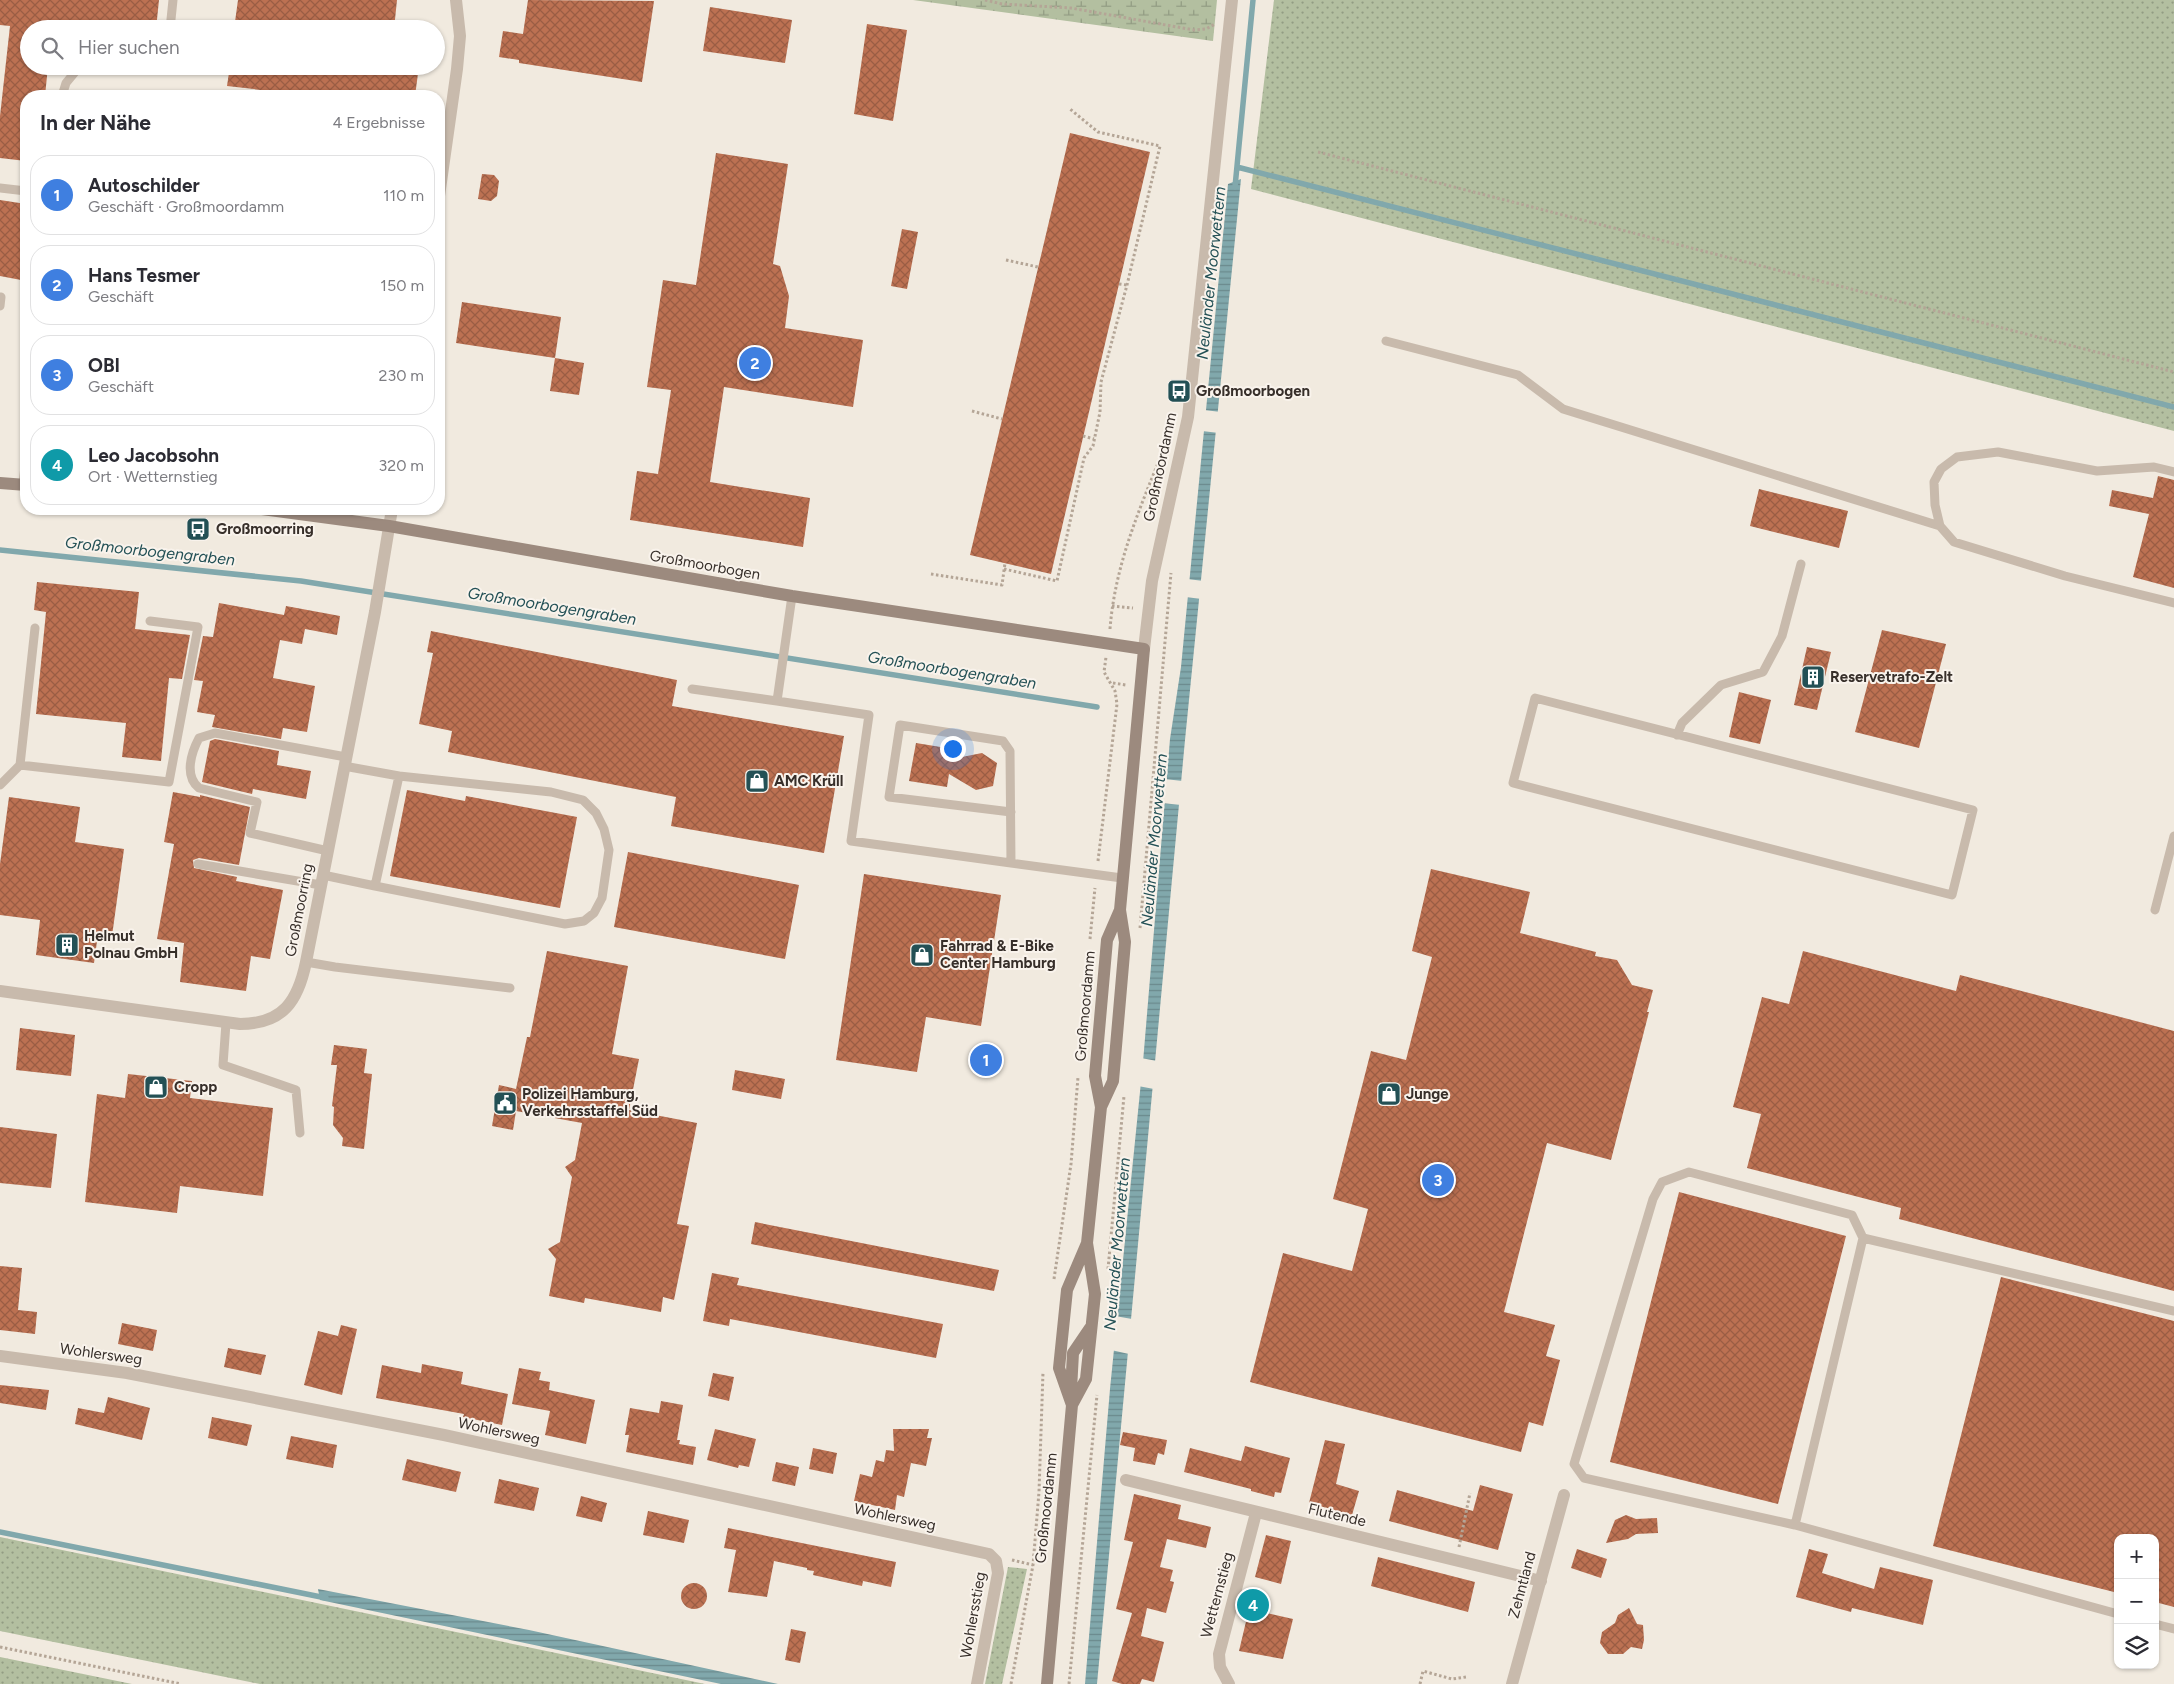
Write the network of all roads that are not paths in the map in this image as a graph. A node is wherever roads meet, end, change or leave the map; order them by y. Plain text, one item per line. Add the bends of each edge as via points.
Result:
1 (174, 0) edge
2 (456, 0) edge
3 (1232, 0) edge
4 (171, 20) edge
5 (73, 75) edge
6 (64, 90) edge
7 (445, 154) edge
8 (0, 188) edge
9 (20, 190) edge
10 (1386, 341) dead end
11 (2174, 472) edge
12 (0, 483) edge
13 (20, 485) edge
14 (307, 515) edge
15 (391, 515) edge
16 (389, 526) junction
17 (1940, 526) junction
18 (1800, 564) dead end
19 (792, 596) junction
20 (2174, 603) edge
21 (150, 621) dead end
22 (35, 628) dead end
23 (1144, 649) junction
24 (692, 689) dead end
25 (777, 701) junction
26 (1677, 735) junction
27 (345, 762) junction
28 (20, 765) junction
29 (399, 776) junction
30 (0, 785) edge
31 (1011, 812) junction
32 (2174, 836) edge
33 (328, 851) junction
34 (1011, 863) junction
35 (198, 864) dead end
36 (1122, 878) junction
37 (322, 880) junction
38 (376, 886) junction
39 (1120, 910) junction
40 (2155, 910) dead end
41 (306, 962) junction
42 (510, 988) dead end
43 (0, 991) edge
44 (226, 1023) junction
45 (1098, 1041) junction
46 (1115, 1067) junction
47 (1101, 1108) junction
48 (300, 1133) dead end
49 (1863, 1238) junction
50 (1087, 1243) junction
51 (2174, 1311) edge
52 (0, 1356) edge
53 (1072, 1405) junction
54 (1126, 1480) dead end
55 (1564, 1495) dead end
56 (1256, 1513) junction
57 (1796, 1525) junction
58 (989, 1554) joint
59 (1541, 1581) junction
60 (2114, 1613) edge
61 (1052, 1614) junction
62 (2159, 1625) edge
63 (2174, 1629) edge
64 (977, 1684) edge
65 (1040, 1684) edge
66 (1047, 1684) edge
67 (1229, 1684) edge
68 (1512, 1684) edge

1 - 4 lane
2 - 7 street via 460,36
3 - 23 street, Großmoordamm via 1188,417 1152,581
5 - 6 lane
8 - 9 lane
10 - 17 lane via 1518,374 1563,409
11 - 17 lane via 2154,467 2097,471 1998,452 1957,457 1941,469 1934,482
12 - 13 main road
14 - 16 main road, Großmoorbogen
15 - 16 street, Großmoorring
16 - 19 main road, Großmoorbogen
16 - 27 street, Großmoorring
17 - 20 lane via 1954,542 1993,555
18 - 26 lane via 1782,636 1763,672 1721,685 1682,723
19 - 23 main road, Großmoorbogen
19 - 25 lane
21 - 28 lane via 198,627 169,782
22 - 28 lane
23 - 36 main road, Großmoordamm
24 - 25 lane
25 - 34 lane via 869,715 851,841
26 - 26 lane via 1535,698 1514,783 1952,895 1973,810
27 - 29 lane
27 - 33 street, Großmoorring
27 - 33 lane via 214,733 199,738 194,747 190,773 192,782 199,788 257,802 250,833
28 - 30 lane
29 - 38 lane
29 - 38 lane via 550,792 583,800 596,812 609,850 602,898 594,913 584,921 565,924
31 - 31 lane via 1010,752 1002,741 900,725 889,797
31 - 34 lane
32 - 40 lane
33 - 37 street, Großmoorring
34 - 36 lane
35 - 37 lane
36 - 39 main road, Großmoordamm
37 - 38 lane
37 - 41 street, Großmoorring
39 - 45 main road, Großmoordamm via 1107,940
39 - 46 main road, Großmoordamm via 1125,942
41 - 42 lane
41 - 44 street, Großmoorring via 298,992 284,1010 256,1023
43 - 44 street, Großmoorring
44 - 48 lane via 223,1065 296,1090
45 - 46 main road
45 - 47 main road, Großmoordamm via 1095,1076
46 - 47 main road, Großmoordamm via 1113,1081
47 - 50 main road, Großmoordamm
49 - 51 lane
49 - 57 lane
49 - 57 lane via 1852,1215 1689,1172 1662,1182 1653,1199 1574,1464 1584,1478
50 - 53 main road, Großmoordamm via 1095,1294 1086,1379
50 - 53 main road, Großmoordamm via 1067,1290 1059,1368
52 - 58 street, Wohlersweg via 127,1372 424,1432
53 - 61 main road, Großmoordamm
54 - 56 street, Flutende
55 - 59 street, Zehntland
56 - 59 street, Flutende
56 - 67 street, Wetternstieg via 1219,1654 1220,1667
57 - 60 lane
58 - 64 street, Wohlersstieg via 996,1561 998,1573
59 - 68 street, Zehntland
61 - 65 main road, Großmoordamm
61 - 66 main road, Großmoordamm
62 - 63 lane

